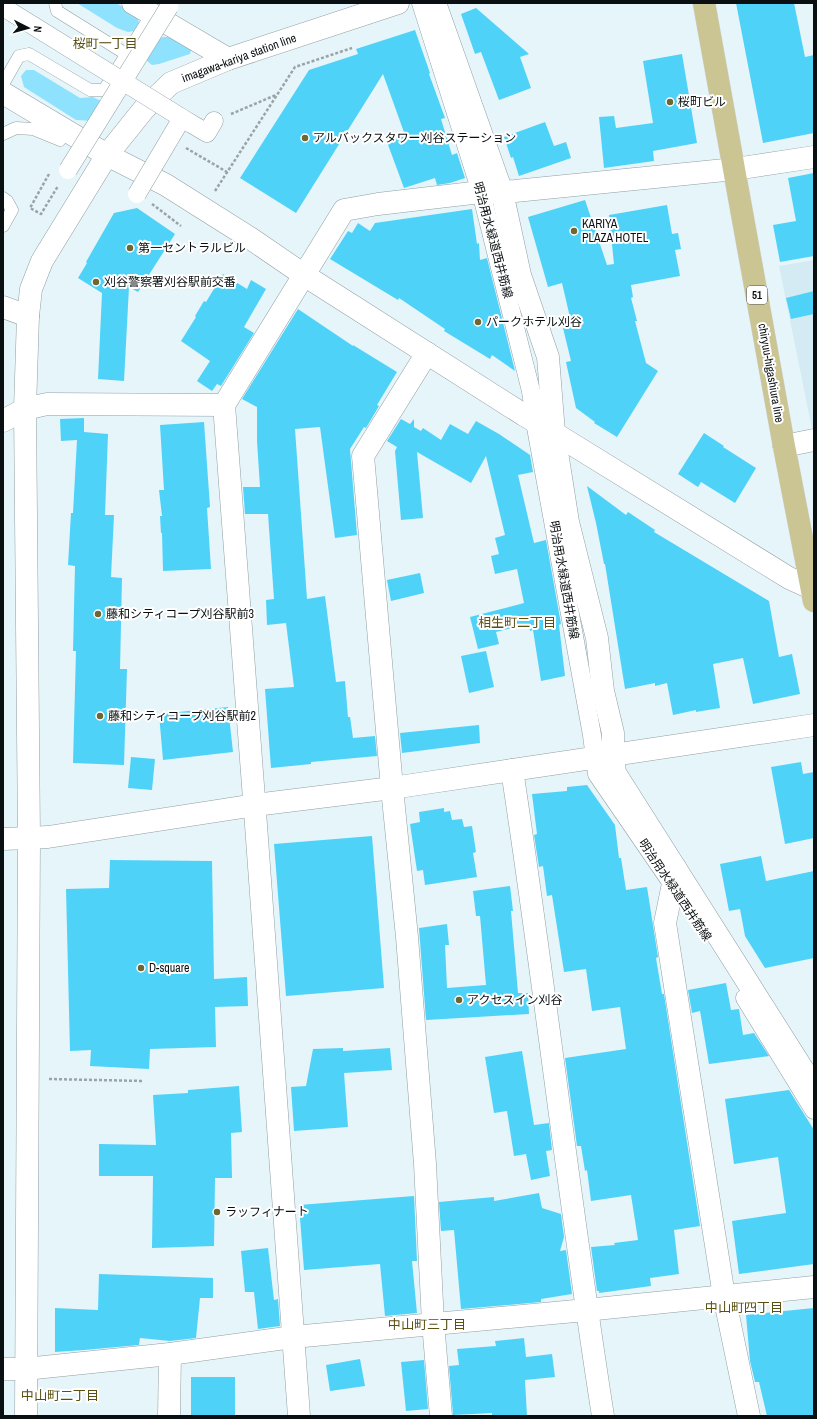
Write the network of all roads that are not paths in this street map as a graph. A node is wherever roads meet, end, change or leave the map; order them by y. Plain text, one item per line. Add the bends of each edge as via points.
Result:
1 (55, 3) edge
2 (133, 3) edge
3 (398, 3) edge
4 (421, 3) edge
5 (435, 3) edge
6 (704, 3) edge
7 (3, 7) edge
8 (160, 10) junction
9 (126, 54) junction
10 (228, 59) junction
11 (123, 82) junction
12 (3, 84) edge
13 (3, 93) edge
14 (182, 118) junction
15 (214, 121) road end
16 (67, 130) junction
17 (3, 134) edge
18 (107, 155) junction
19 (814, 157) edge
20 (735, 169) junction
21 (65, 175) road end
22 (492, 192) junction
23 (137, 194) road end
24 (3, 198) edge
25 (3, 226) edge
26 (304, 276) junction
27 (3, 307) edge
28 (28, 316) junction
29 (427, 353) junction
30 (224, 405) junction
31 (25, 409) junction
32 (3, 421) edge
33 (535, 422) junction
34 (554, 432) junction
35 (814, 440) edge
36 (784, 446) junction
37 (813, 594) edge
38 (814, 725) edge
39 (604, 757) junction
40 (512, 770) junction
41 (392, 788) junction
42 (254, 805) junction
43 (29, 838) junction
44 (3, 839) edge
45 (674, 877) junction
46 (814, 1088) edge
47 (814, 1110) edge
48 (814, 1287) edge
49 (724, 1296) junction
50 (586, 1310) junction
51 (433, 1323) junction
52 (293, 1337) junction
53 (170, 1354) junction
54 (3, 1369) edge
55 (25, 1369) junction
56 (26, 1416) edge
57 (169, 1416) edge
58 (299, 1416) edge
59 (441, 1416) edge
60 (603, 1416) edge
61 (749, 1416) edge

1 - 9 lane via 57,11
2 - 8 street
3 - 10 street, imagawa-kariya station line
4 - 22 street, 明治用水緑道西井筋線
5 - 22 street
6 - 20 main road, chiryuu-higashiura line / 51
7 - 11 street, bridge
8 - 9 lane
8 - 10 street
8 - 11 street, bridge
9 - 12 lane via 104,90 90,90 29,54 19,56
10 - 18 street, imagawa-kariya station line via 171,83 144,109
11 - 14 street, bridge
11 - 21 street, bridge
13 - 16 street
14 - 15 street, bridge via 207,133
14 - 23 street, bridge
16 - 17 lane via 60,140 33,129 16,128
16 - 18 street
18 - 26 street via 166,185
18 - 28 street, imagawa-kariya station line via 42,261 31,289
19 - 20 street
20 - 22 street
20 - 36 main road, chiryuu-higashiura line / 51
22 - 26 street via 344,210
22 - 33 street, 明治用水緑道西井筋線
22 - 34 street via 548,357
24 - 25 lane via 12,210
26 - 29 street
26 - 30 street
27 - 28 street
28 - 31 street, imagawa-kariya station line
29 - 33 street
29 - 41 street via 364,456
30 - 31 street via 47,404
30 - 42 street
31 - 32 street
31 - 43 street, imagawa-kariya station line
33 - 34 street
33 - 39 street, 明治用水緑道西井筋線 via 592,735
34 - 37 street
34 - 39 street via 568,522 597,638 602,691 614,733
35 - 36 street
36 - 37 main road, chiryuu-higashiura line / 51
38 - 39 street
39 - 40 street
39 - 45 street
40 - 41 street
40 - 50 street via 566,1149
41 - 42 street
41 - 51 street via 408,945 425,1164
42 - 43 street
42 - 52 street
43 - 44 street
43 - 55 street, imagawa-kariya station line
45 - 46 street
45 - 47 street, 明治用水緑道西井筋線 via 692,912
45 - 49 street via 665,923
48 - 49 street
49 - 50 street
49 - 61 street
50 - 51 street
50 - 60 street
51 - 52 street
51 - 59 street
52 - 53 street
52 - 58 street
53 - 55 street
53 - 57 street
54 - 55 street
55 - 56 street, imagawa-kariya station line

